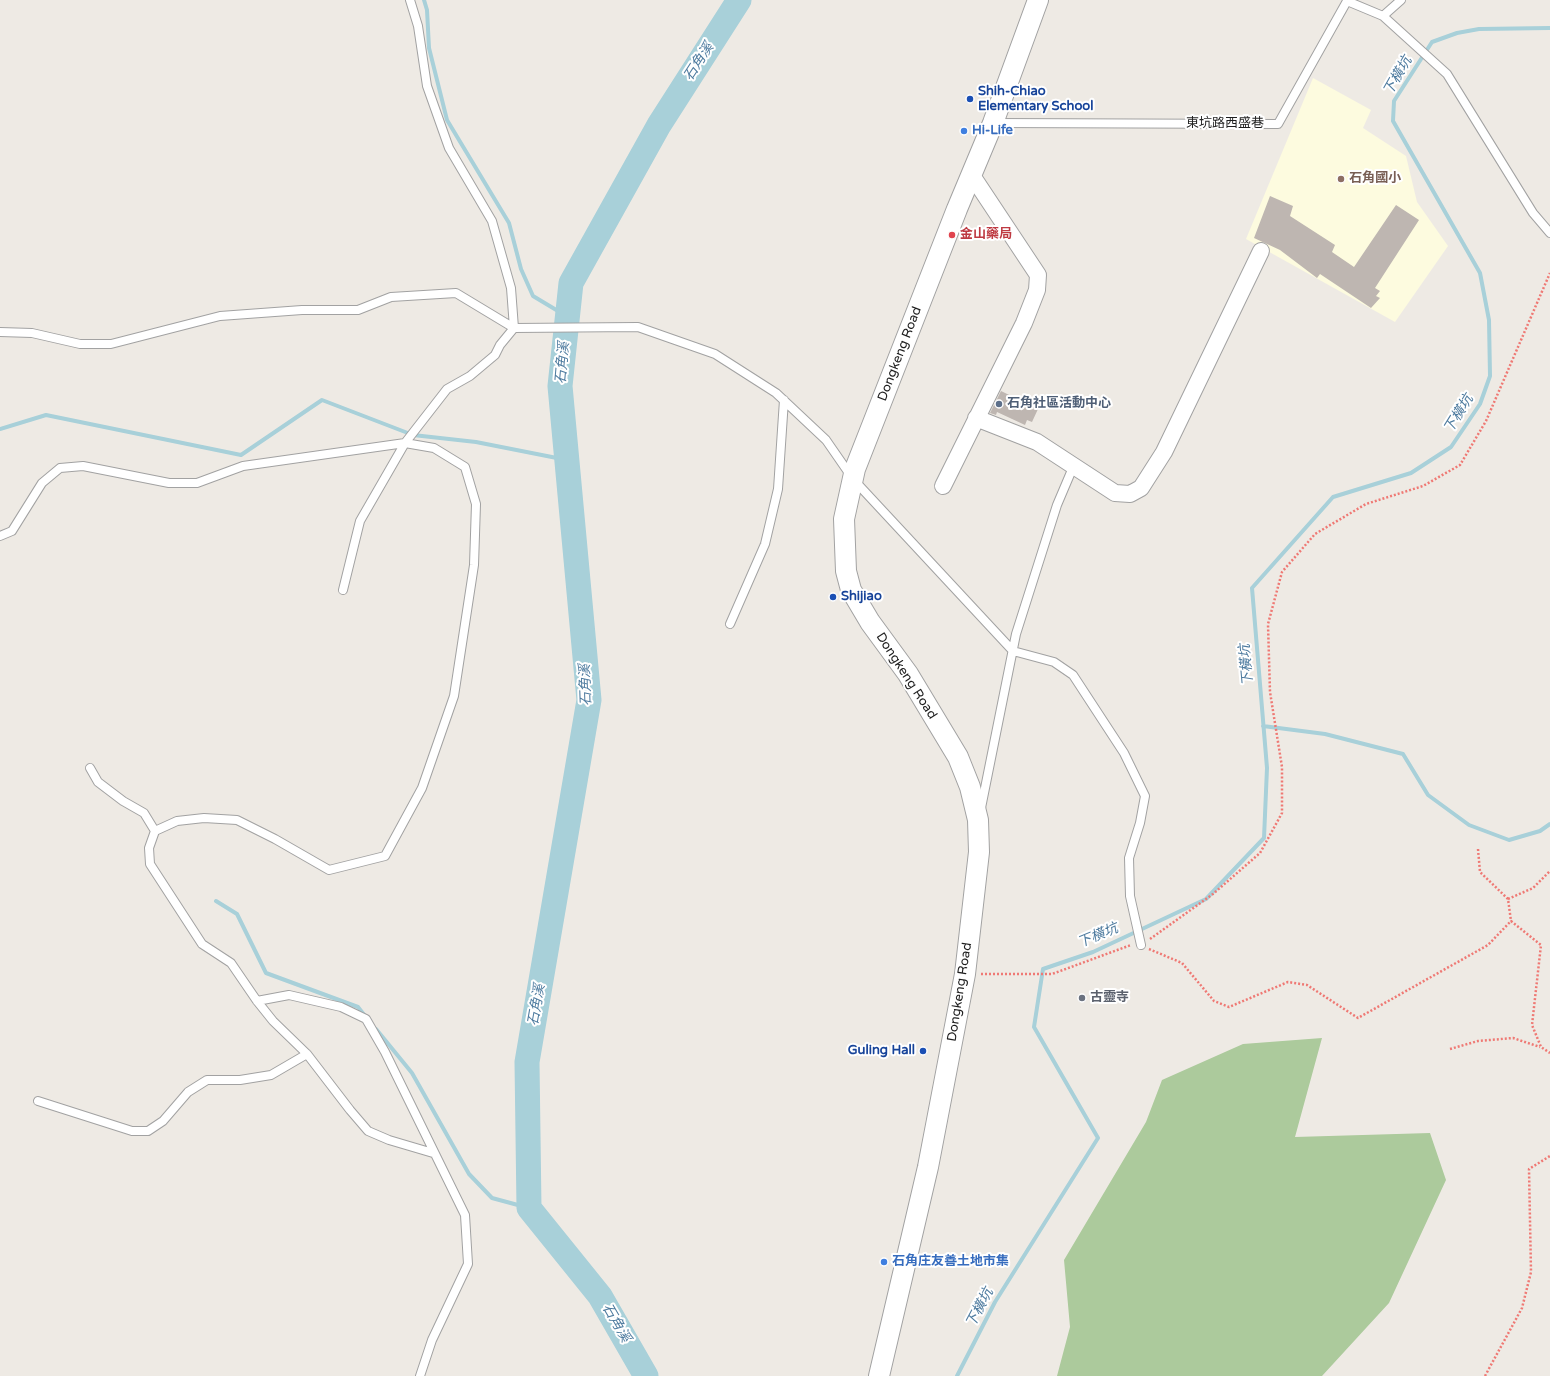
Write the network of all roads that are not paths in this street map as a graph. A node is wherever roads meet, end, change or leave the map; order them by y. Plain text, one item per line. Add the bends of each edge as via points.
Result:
1 (410, 0) edge
2 (1038, 0) edge
3 (1401, 0) edge
4 (1383, 16) junction
5 (993, 123) junction
6 (971, 174) junction
7 (1550, 233) edge
8 (1261, 251) dead end
9 (514, 328) junction
10 (0, 332) edge
11 (784, 400) junction
12 (976, 418) junction
13 (405, 443) junction
14 (1074, 465) junction
15 (853, 479) junction
16 (943, 486) dead end
17 (0, 536) edge
18 (343, 590) dead end
19 (730, 624) dead end
20 (1013, 651) junction
21 (90, 768) dead end
22 (978, 820) junction
23 (155, 831) junction
24 (1141, 942) road end
25 (257, 1002) junction
26 (307, 1054) junction
27 (38, 1101) dead end
28 (433, 1153) junction
29 (420, 1376) edge
30 (879, 1376) edge

1 - 9 lane via 418,26 427,86 449,148 492,221 511,288
2 - 5 street, Dongkeng Road
3 - 4 lane
4 - 5 lane, 東坑路西盛巷 via 1348,1 1278,124
4 - 7 lane via 1447,74 1533,213
5 - 6 street, Dongkeng Road
6 - 12 street via 1038,275 1037,290 1024,323
6 - 15 street, Dongkeng Road
8 - 14 street via 1164,452 1141,488 1130,494 1115,494
9 - 10 lane via 456,293 391,297 358,310 302,310 220,316 111,344 80,344 32,333
9 - 11 lane via 638,327 714,354
9 - 13 lane via 500,345 496,355 470,376 447,389
11 - 15 lane via 826,440
11 - 19 lane via 778,489 765,544
12 - 14 street via 1037,442
12 - 16 street
13 - 17 lane via 243,466 197,483 169,482 83,466 60,468 42,482 12,531
13 - 18 lane via 360,521
13 - 23 lane via 434,448 465,467 476,504 474,565 454,696 422,788 385,856 329,870 237,820 204,818 177,821
14 - 20 lane via 1057,505 1016,634
15 - 20 lane
15 - 22 street, Dongkeng Road via 844,519 846,571 851,590 870,622 908,674 958,757 970,787
20 - 22 lane
20 - 24 lane via 1054,662 1073,675 1124,753 1145,796 1129,858 1130,896
21 - 23 lane via 98,782 144,813
22 - 30 street, Dongkeng Road via 979,852 965,974 928,1167
23 - 25 lane via 149,848 150,864 202,944 231,963
25 - 26 lane
25 - 28 lane via 289,995 341,1007 366,1019 385,1052
26 - 27 lane via 271,1075 240,1080 207,1080 188,1092 163,1121 148,1130 132,1131
26 - 28 lane via 368,1131
28 - 29 lane via 465,1215 468,1264 432,1340

